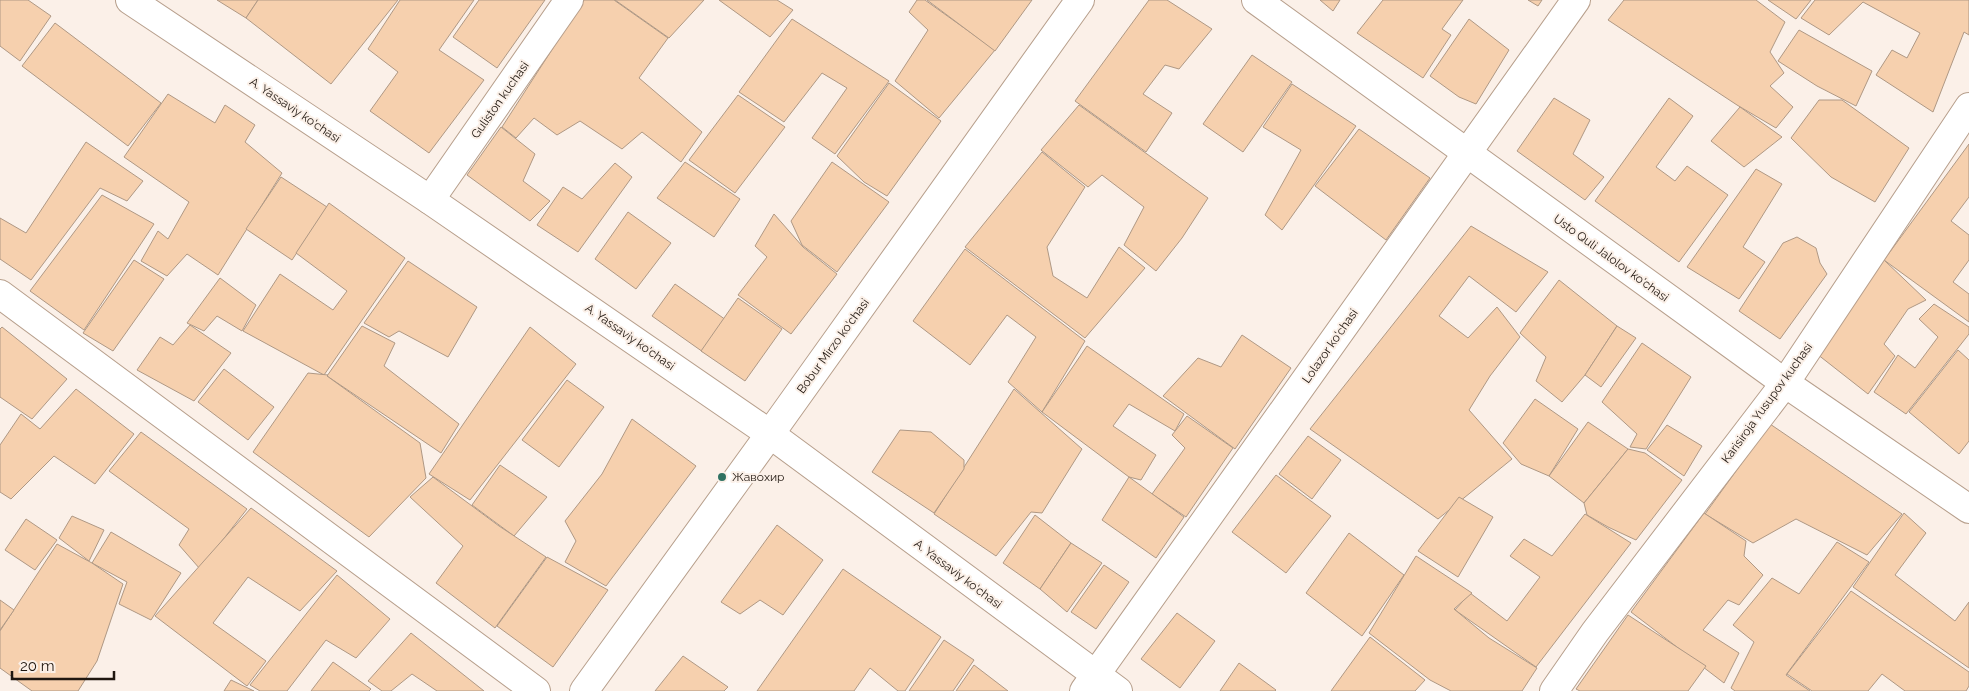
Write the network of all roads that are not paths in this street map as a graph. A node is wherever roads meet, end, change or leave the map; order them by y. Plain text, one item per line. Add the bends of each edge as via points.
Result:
1 (130, 0) edge
2 (569, 0) edge
3 (1080, 0) edge
4 (1256, 0) edge
5 (1576, 0) edge
6 (1969, 107) edge
7 (1467, 154) junction
8 (430, 200) junction
9 (0, 294) edge
10 (1785, 383) junction
11 (770, 434) junction
12 (1969, 509) edge
13 (1090, 684) edge
14 (536, 691) edge
15 (584, 691) edge
16 (1118, 691) edge
17 (1554, 691) edge

1 - 8 street, A. Yassaviy ko'chasi
2 - 8 street, Guliston kuchasi
3 - 11 street, Bobur Mirzo ko'chasi
4 - 7 street, Usto Quli Jalolov ko'chasi
5 - 7 street, Lolazor ko'chasi
6 - 10 street, Karisiroja Yusupov kuchasi
7 - 10 street, Usto Quli Jalolov ko'chasi
7 - 13 street, Lolazor ko'chasi
8 - 11 street, A. Yassaviy ko'chasi
9 - 14 street
10 - 12 street, Usto Quli Jalolov ko'chasi
10 - 17 street, Karisiroja Yusupov kuchasi via 1595,632
11 - 13 street, A. Yassaviy ko'chasi
11 - 15 street, Bobur Mirzo ko'chasi
13 - 16 street, A. Yassaviy ko'chasi

